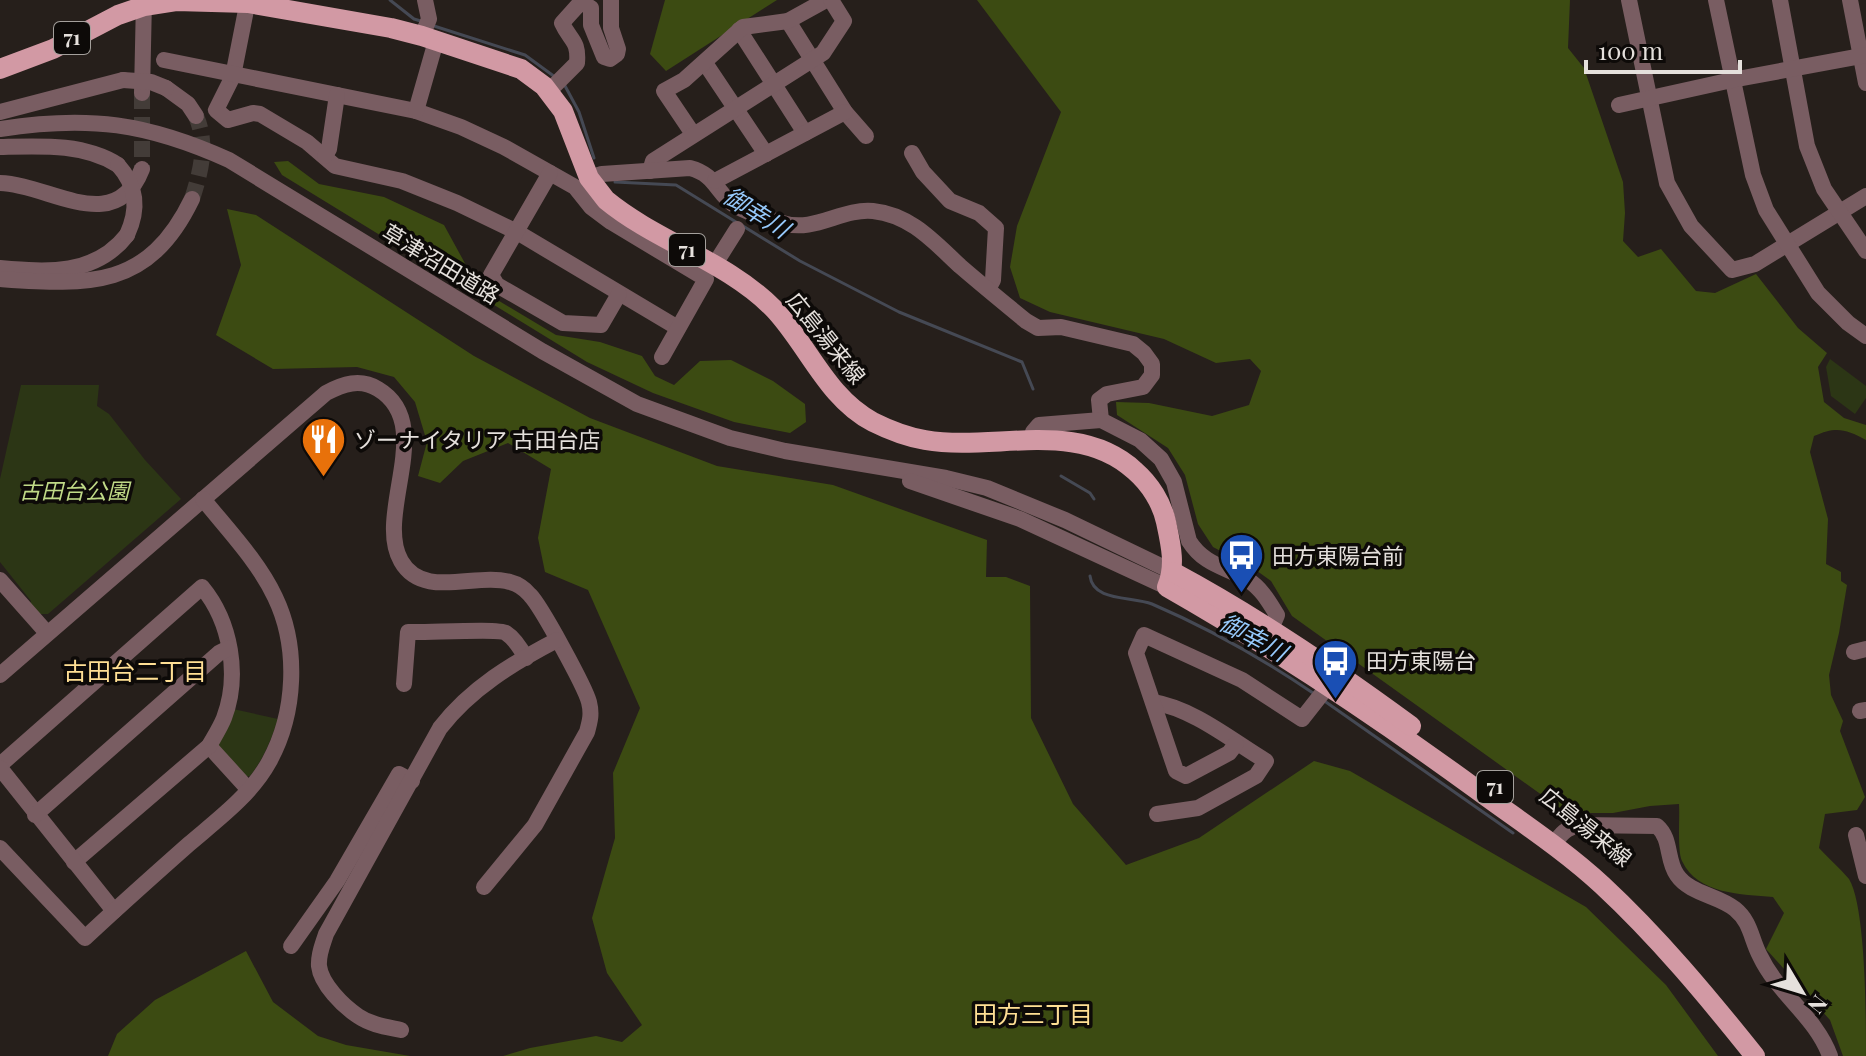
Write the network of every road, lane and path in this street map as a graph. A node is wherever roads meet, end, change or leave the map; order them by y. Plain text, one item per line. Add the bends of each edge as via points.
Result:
1 (425, 0) edge
2 (611, 0) edge
3 (828, 0) edge
4 (1629, 0) edge
5 (1716, 0) edge
6 (1780, 0) edge
7 (1850, 0) edge
8 (248, 2) edge
9 (144, 3) edge
10 (301, 6) edge
11 (788, 21) junction
12 (739, 30) junction
13 (429, 38) junction
14 (1863, 56) edge
15 (814, 59) junction
16 (164, 60) dead end
17 (705, 63) junction
18 (1793, 68) junction
19 (0, 69) edge
20 (233, 76) junction
21 (1732, 80) junction
22 (1866, 83) edge
23 (772, 84) junction
24 (549, 91) junction
25 (142, 93) tunnel mouth
26 (337, 95) junction
27 (1648, 98) junction
28 (1619, 105) dead end
29 (734, 108) junction
30 (416, 111) junction
31 (0, 112) edge
32 (845, 112) junction
33 (196, 116) tunnel mouth
34 (0, 129) edge
35 (805, 133) junction
36 (693, 134) junction
37 (866, 136) dead end
38 (0, 147) edge
39 (912, 153) dead end
40 (766, 154) junction
41 (325, 156) junction
42 (142, 169) tunnel mouth
43 (650, 171) junction
44 (550, 173) junction
45 (589, 178) junction
46 (715, 181) junction
47 (0, 183) edge
48 (1866, 196) edge
49 (192, 199) tunnel mouth
50 (1839, 213) junction
51 (737, 229) dead end
52 (517, 232) junction
53 (1787, 246) junction
54 (1866, 251) edge
55 (720, 256) dead end
56 (0, 268) edge
57 (0, 279) edge
58 (988, 289) junction
59 (619, 294) junction
60 (678, 328) junction
61 (1866, 336) edge
62 (662, 357) dead end
63 (1101, 420) junction
64 (1032, 440) junction
65 (203, 499) junction
66 (0, 580) edge
67 (1170, 580) junction
68 (1271, 629) junction
69 (47, 633) junction
70 (557, 640) junction
71 (229, 648) junction
72 (526, 658) junction
73 (0, 675) edge
74 (1334, 679) junction
75 (404, 684) dead end
76 (1153, 702) junction
77 (1236, 744) junction
78 (209, 746) junction
79 (0, 767) edge
80 (412, 781) junction
81 (248, 789) junction
82 (1157, 814) dead end
83 (35, 815) junction
84 (1856, 835) dead end
85 (1556, 840) junction
86 (0, 848) edge
87 (74, 862) junction
88 (1866, 876) edge
89 (484, 887) dead end
90 (114, 911) junction
91 (291, 946) dead end
92 (401, 1030) dead end
93 (1755, 1056) edge
94 (1772, 1056) edge
95 (1830, 1056) edge

1 - 13 street
2 - 24 street via 617,54 604,57 591,25 591,8 581,2 562,23 574,38 577,63
3 - 11 street
3 - 15 street via 844,21
4 - 27 street
5 - 21 street
6 - 18 street
7 - 14 street
8 - 9 main road, 広島湯来線 / 71
8 - 10 main road, 広島湯来線 / 71
8 - 20 street
9 - 19 main road, 広島湯来線 / 71
9 - 25 street
10 - 13 main road, 広島湯来線 / 71
11 - 12 street
11 - 15 street
12 - 17 street
12 - 23 street
13 - 24 main road, 広島湯来線 / 71 via 521,69
13 - 30 street
14 - 18 street
14 - 22 street
15 - 23 street
15 - 32 street
16 - 20 street
17 - 29 street
17 - 36 street via 664,91
18 - 21 street
18 - 50 street via 1807,146
20 - 26 street
20 - 41 street via 216,110 221,116 228,120 260,114
21 - 27 street
21 - 53 street via 1753,175
23 - 29 street
23 - 35 street
24 - 45 main road, 広島湯来線 / 71 via 563,111
26 - 30 street
26 - 41 street
27 - 28 street
27 - 53 street via 1667,183 1691,226 1732,270
29 - 36 street
29 - 40 street
30 - 44 street via 504,147
31 - 33 street, bridge via 123,80 166,88
32 - 35 street
32 - 37 street
34 - 67 street, 草津沼田道路 via 111,123 190,143 242,168 637,404 730,438 987,488 1065,520
35 - 40 street
36 - 43 street via 653,161
38 - 56 street, bridge via 105,157 118,165 135,195 127,235 110,253 82,267
39 - 58 street via 950,201 979,213 996,228
40 - 46 street
41 - 52 street via 335,166 402,181
42 - 47 street via 131,189 97,205
43 - 45 street
43 - 46 street via 690,168
44 - 52 street
44 - 60 street via 575,187 611,222 708,276
45 - 64 main road, 広島湯来線 / 71 via 612,205 759,296 833,389 872,421 926,440
46 - 58 street via 737,206 787,225 873,211 908,222
48 - 50 street
49 - 57 street via 160,247 114,276 73,284
50 - 53 street
50 - 54 street
51 - 55 street
52 - 59 street
52 - 59 street via 491,275 497,285 563,323 601,325
53 - 61 street via 1818,293
58 - 63 street via 1038,328 1061,327 1133,344 1144,353 1152,375 1143,387 1099,400
59 - 60 street
60 - 62 street
63 - 64 street via 1039,425
63 - 68 street via 1140,440 1161,459 1174,482 1194,549 1215,567 1260,589 1277,615
64 - 67 main road, 広島湯来線 / 71 via 1099,448 1142,478 1165,516
65 - 69 street
65 - 70 street via 326,393 346,383 370,385 391,397 402,413 395,538 402,563 427,581 496,579 519,586 532,597
65 - 81 street via 264,578 288,637 287,711 268,763
66 - 69 street
67 - 68 main road, 広島湯来線 / 71
67 - 74 main road, 広島湯来線 / 71 via 1233,625
68 - 74 main road, 広島湯来線 / 71
69 - 73 street
70 - 72 street
70 - 89 street via 592,716 535,825
71 - 78 street via 229,703
71 - 79 street via 215,602 202,587
71 - 83 street
72 - 75 street via 505,632 494,629 408,632
72 - 80 street via 483,683 454,710
74 - 76 street via 1302,719 1242,680 1144,635 1136,653
74 - 85 main road, 広島湯来線 / 71
76 - 77 street via 1190,715
76 - 77 street via 1176,771 1186,776
77 - 82 street via 1266,761 1256,776 1198,808
78 - 81 street
78 - 87 street
79 - 83 street
80 - 91 street via 399,774 337,881
80 - 92 street via 326,934 319,967 335,994 358,1016
81 - 90 street
83 - 87 street
84 - 88 street
85 - 93 main road, 広島湯来線 / 71 via 1643,924
85 - 94 main road, 広島湯来線 / 71 via 1642,907
85 - 95 street via 1568,827 1580,825 1657,826 1665,833 1676,875 1747,920 1760,956 1823,1036
86 - 90 street via 85,938
87 - 90 street

